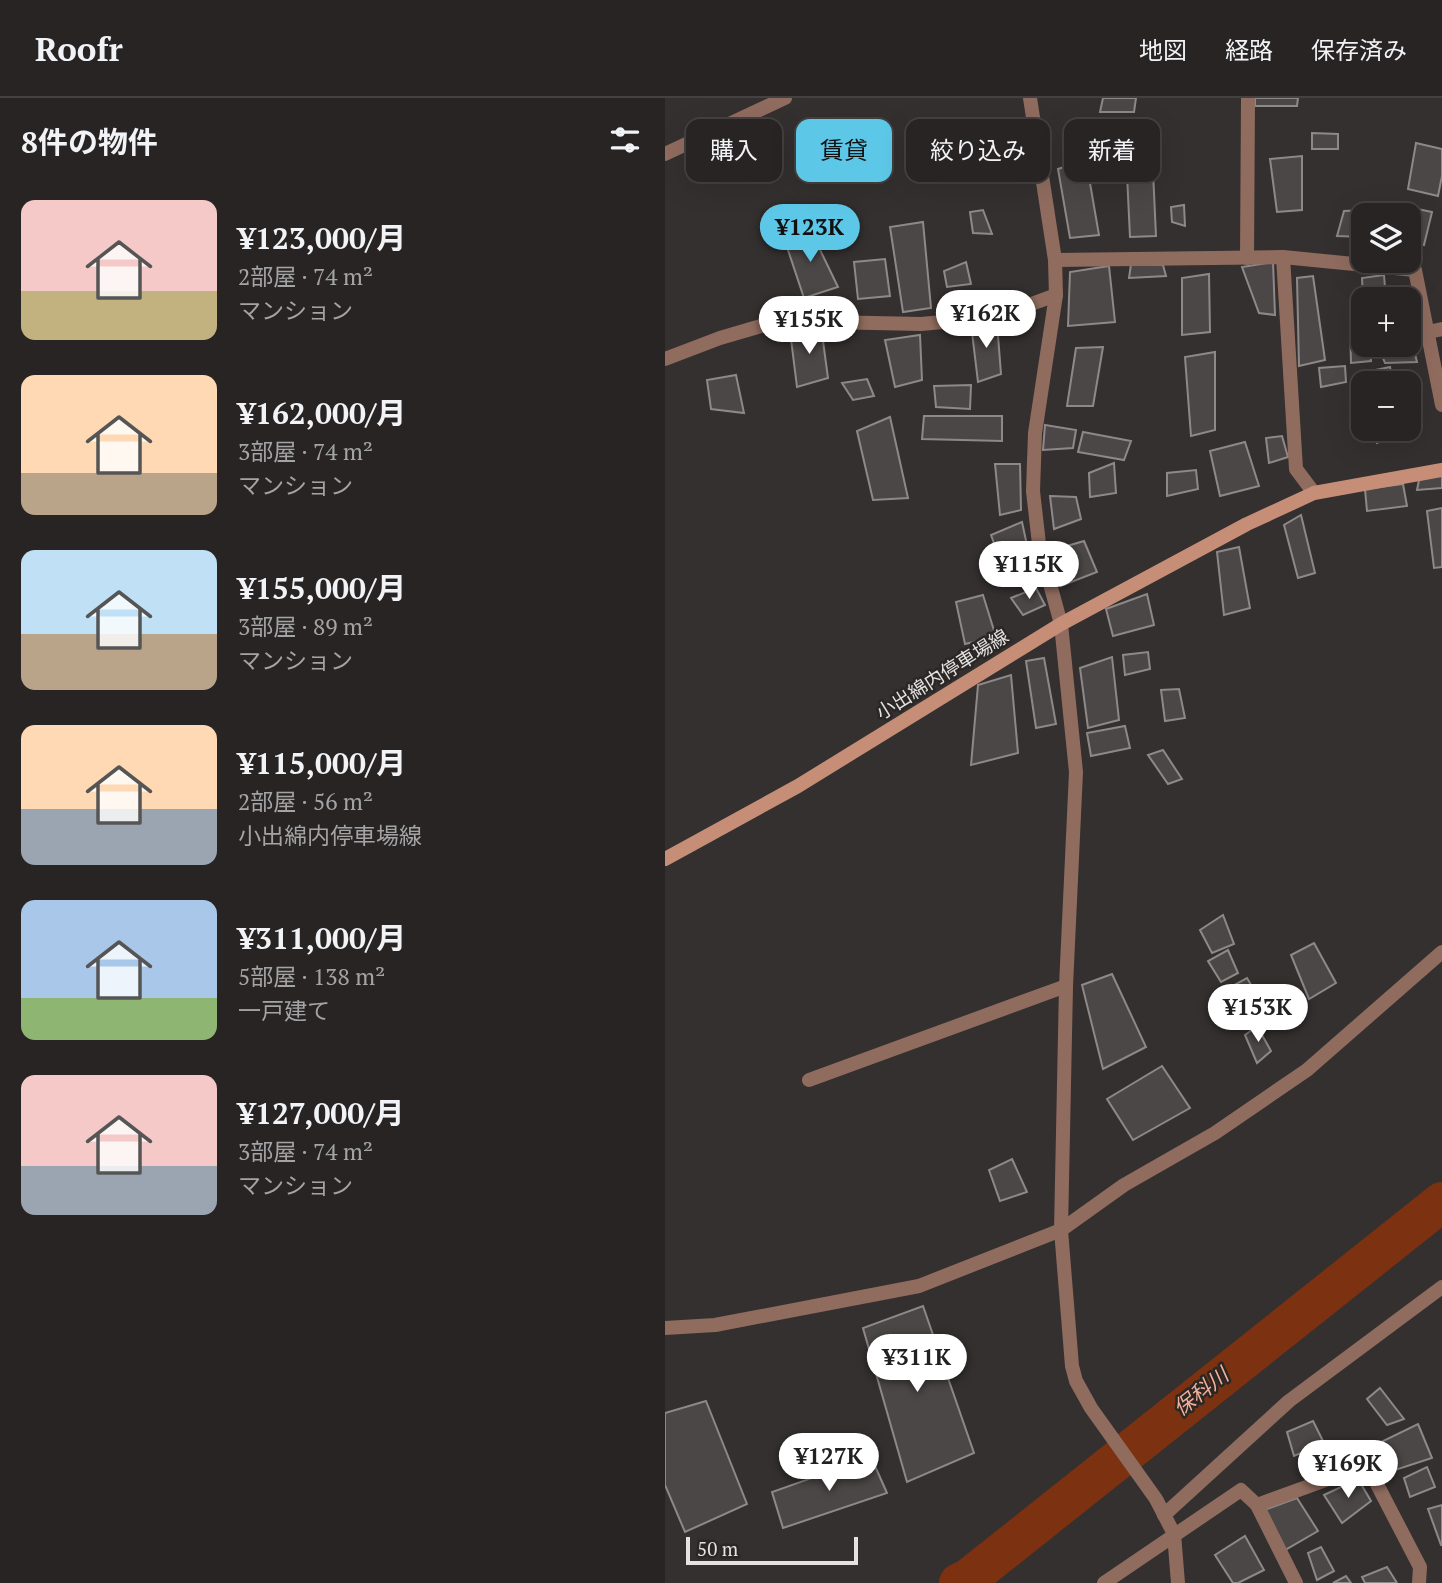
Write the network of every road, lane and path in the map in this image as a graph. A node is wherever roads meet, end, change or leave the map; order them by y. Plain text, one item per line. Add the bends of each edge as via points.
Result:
1 (785, 98) edge
2 (1030, 98) edge
3 (1248, 98) edge
4 (665, 154) edge
5 (1283, 257) junction
6 (1247, 258) junction
7 (1055, 260) junction
8 (1056, 295) junction
9 (1435, 330) edge
10 (665, 359) edge
11 (1442, 405) edge
12 (1442, 470) edge
13 (1314, 493) junction
14 (1061, 624) junction
15 (665, 859) edge
16 (1442, 952) edge
17 (1066, 986) junction
18 (809, 1080) dead end
19 (1061, 1230) junction
20 (1442, 1287) edge
21 (665, 1328) edge
22 (1257, 1505) junction
23 (1164, 1515) junction
24 (1174, 1534) junction
25 (1104, 1583) edge
26 (1178, 1583) edge
27 (1296, 1583) edge
28 (1419, 1583) edge

1 - 4 street
2 - 7 street
3 - 6 street
5 - 6 street
5 - 9 street via 1415,270
5 - 13 street via 1296,469
6 - 7 street
7 - 8 street
8 - 10 street via 996,317 921,324 778,321
8 - 14 street via 1035,433 1033,491 1039,544
9 - 11 street
12 - 13 main road, 小出綿内停車場線
13 - 14 main road, 小出綿内停車場線
14 - 15 main road, 小出綿内停車場線 via 798,786
14 - 17 street via 1076,772
16 - 19 street via 1307,1070
17 - 18 street
17 - 19 street
19 - 21 street via 919,1286 715,1325
19 - 23 street via 1076,1381
20 - 23 street via 1289,1401
22 - 24 street via 1241,1490
22 - 27 street
22 - 28 street via 1367,1465 1420,1567
23 - 24 street
24 - 25 street
24 - 26 street

